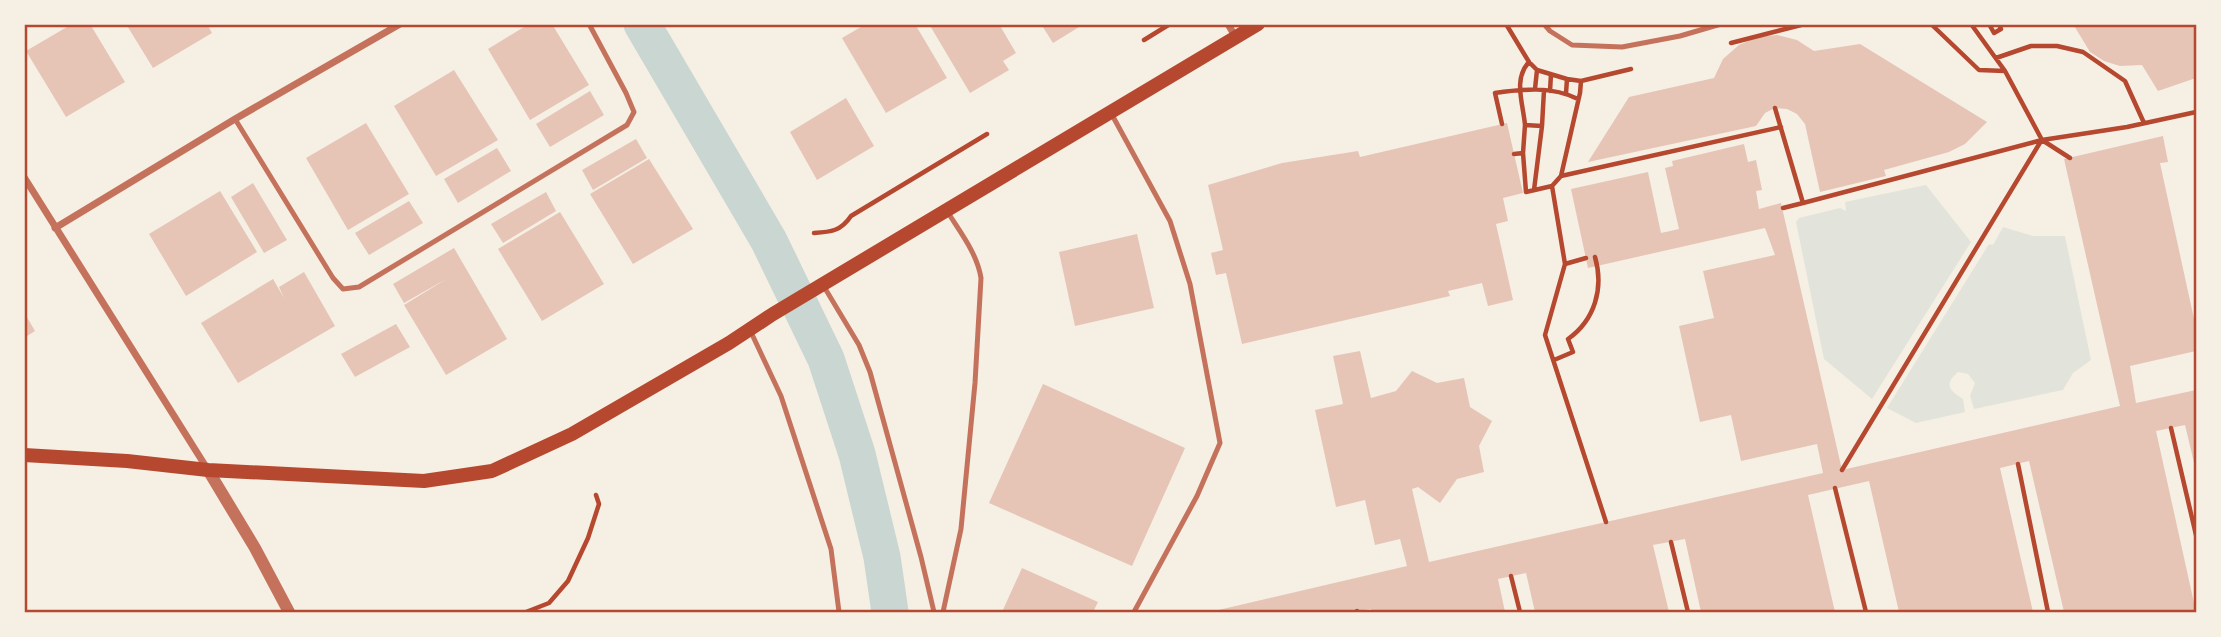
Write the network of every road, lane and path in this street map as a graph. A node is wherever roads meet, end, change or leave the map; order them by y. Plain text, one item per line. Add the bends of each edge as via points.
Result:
1 (400, 24) edge
2 (589, 24) edge
3 (1170, 24) edge
4 (1228, 24) edge
5 (1258, 24) edge
6 (1544, 24) edge
7 (1721, 24) edge
8 (1931, 24) edge
9 (1971, 24) edge
10 (1989, 24) edge
11 (1999, 24) edge
12 (1236, 38) junction
13 (1144, 40) dead end
14 (1996, 58) junction
15 (1529, 61) dead end
16 (1537, 70) dead end
17 (2006, 71) junction
18 (1551, 74) dead end
19 (1567, 79) dead end
20 (1581, 81) dead end
21 (1535, 89) junction
22 (1520, 90) junction
23 (1547, 91) junction
24 (1566, 93) junction
25 (1578, 99) junction
26 (1775, 108) dead end
27 (2196, 111) edge
28 (1111, 113) junction
29 (236, 120) junction
30 (2144, 123) junction
31 (1502, 124) dead end
32 (1525, 125) junction
33 (1542, 126) junction
34 (1781, 127) junction
35 (987, 134) dead end
36 (2042, 140) junction
37 (1514, 153) dead end
38 (1523, 153) junction
39 (2070, 158) dead end
40 (1561, 176) junction
41 (24, 177) edge
42 (1552, 186) junction
43 (1534, 190) junction
44 (1803, 203) junction
45 (1783, 208) dead end
46 (947, 211) junction
47 (55, 228) junction
48 (814, 233) dead end
49 (1595, 257) dead end
50 (1586, 258) dead end
51 (1565, 264) junction
52 (822, 285) junction
53 (750, 330) junction
54 (1554, 360) junction
55 (2171, 428) dead end
56 (24, 454) edge
57 (2018, 464) dead end
58 (208, 470) junction
59 (1842, 470) dead end
60 (1835, 488) dead end
61 (596, 495) dead end
62 (1606, 522) dead end
63 (2196, 535) edge
64 (1671, 542) dead end
65 (1511, 576) dead end
66 (289, 612) edge
67 (526, 612) edge
68 (839, 612) edge
69 (934, 612) edge
70 (943, 612) edge
71 (1134, 612) edge
72 (1520, 612) edge
73 (1688, 612) edge
74 (1866, 612) edge
75 (2048, 612) edge

1 - 29 street
2 - 29 lane via 631,103 634,113 627,125 359,287 344,289 333,278
3 - 13 path
4 - 12 street
5 - 12 main road
6 - 7 lane via 1572,45 1622,47
8 - 17 path via 1979,70
9 - 14 path
10 - 11 path via 1994,33 2001,29
12 - 28 main road
14 - 17 path
14 - 30 path via 2031,46 2083,52 2125,81
15 - 22 path via 1522,69
16 - 21 path
17 - 36 path
18 - 23 path
19 - 24 path
20 - 25 path
21 - 22 path
21 - 23 path
22 - 31 path via 1495,93
22 - 32 path
23 - 24 path
23 - 33 path
24 - 25 path
25 - 40 path
26 - 34 path
27 - 30 path
28 - 46 main road
28 - 71 lane via 1170,221 1190,284 1220,443 1197,496
29 - 47 street
30 - 36 path
32 - 33 path
32 - 38 path
33 - 43 path
34 - 40 path
34 - 44 path
35 - 48 path via 851,216 845,226
36 - 39 path
36 - 44 path
36 - 59 path
37 - 38 path
38 - 43 path via 1526,192
40 - 42 path
41 - 47 street
42 - 43 path
42 - 51 path
44 - 45 path
46 - 52 main road
46 - 70 lane via 982,278 961,529
47 - 58 street
49 - 54 path via 1599,277 1594,305 1585,326 1568,339 1573,352
50 - 51 path
51 - 54 path via 1545,335
52 - 53 main road
52 - 69 lane via 870,372
53 - 58 main road via 572,434 492,471 424,481
53 - 68 lane via 781,396 831,549
54 - 62 path
55 - 63 path
56 - 58 main road
57 - 75 path
58 - 66 street
60 - 74 path
61 - 67 path via 599,504 568,581 549,603
64 - 73 path
65 - 72 path

